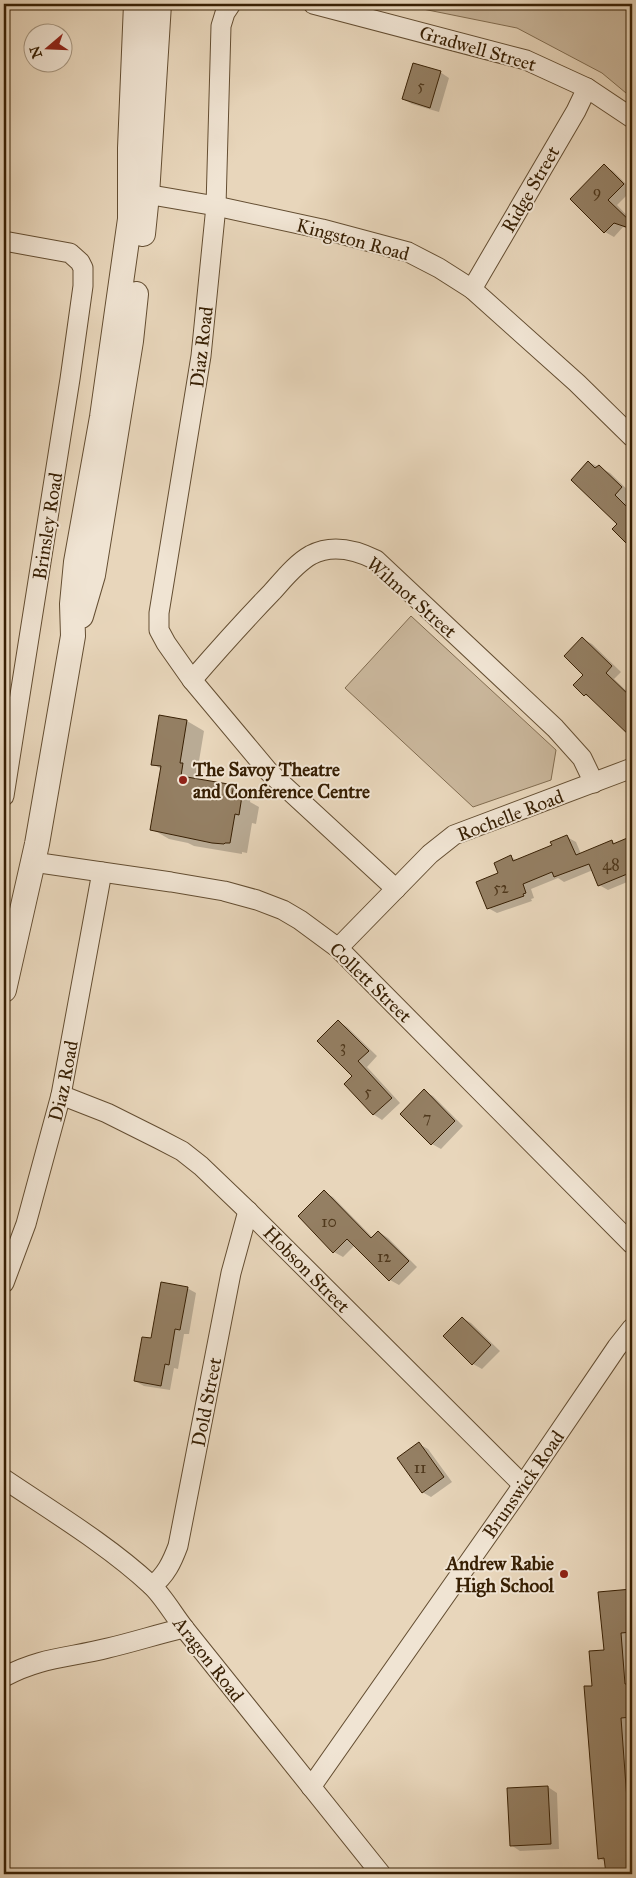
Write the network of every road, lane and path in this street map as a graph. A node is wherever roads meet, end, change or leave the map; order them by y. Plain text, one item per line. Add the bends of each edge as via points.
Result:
1 (136, 4) edge
2 (158, 4) edge
3 (231, 4) edge
4 (313, 4) edge
5 (587, 88) junction
6 (632, 118) edge
7 (139, 193) junction
8 (216, 206) junction
9 (4, 241) edge
10 (472, 289) junction
11 (632, 437) edge
12 (192, 680) junction
13 (632, 768) edge
14 (594, 783) junction
15 (4, 796) edge
16 (33, 862) junction
17 (102, 872) junction
18 (396, 889) junction
19 (338, 948) junction
20 (4, 990) edge
21 (61, 1095) junction
22 (248, 1211) junction
23 (632, 1244) edge
24 (4, 1283) edge
25 (632, 1328) edge
26 (4, 1480) edge
27 (523, 1485) junction
28 (152, 1586) junction
29 (184, 1628) junction
30 (4, 1677) edge
31 (311, 1787) junction
32 (381, 1874) edge

1 - 7 street
2 - 7 street
3 - 8 street, Diaz Road via 221,26
4 - 5 street, Gradwell Street via 526,60
5 - 6 street, Gradwell Street
5 - 10 street, Ridge Street
7 - 8 street, Kingston Road
7 - 16 street via 131,341 93,575 85,608 73,636
8 - 10 street, Kingston Road via 408,252
8 - 12 street, Diaz Road via 201,356 158,622 162,637
9 - 15 street, Brinsley Road via 70,252 83,268 70,379
10 - 11 street, Kingston Road
12 - 14 street, Wilmot Street via 288,575 310,556 327,550 360,552 376,560 555,728 582,758
12 - 18 street via 269,772
13 - 14 street, Rochelle Road
14 - 18 street, Rochelle Road via 454,835
16 - 17 street, Collett Street
16 - 20 street
17 - 19 street, Collett Street via 257,900 291,915
17 - 21 street, Diaz Road
18 - 19 street, Rochelle Road
19 - 23 street, Collett Street
21 - 22 street, Hobson Street via 107,1113 182,1151
21 - 24 street, Diaz Road via 26,1224
22 - 27 street, Hobson Street
22 - 28 street, Dold Street via 231,1273 178,1546 169,1568
25 - 27 street, Brunswick Road
26 - 28 street, Aragon Road via 96,1542
27 - 31 street, Brunswick Road
28 - 29 street, Aragon Road
29 - 30 street via 108,1648 44,1660
29 - 31 street, Aragon Road
31 - 32 street, Aragon Road

